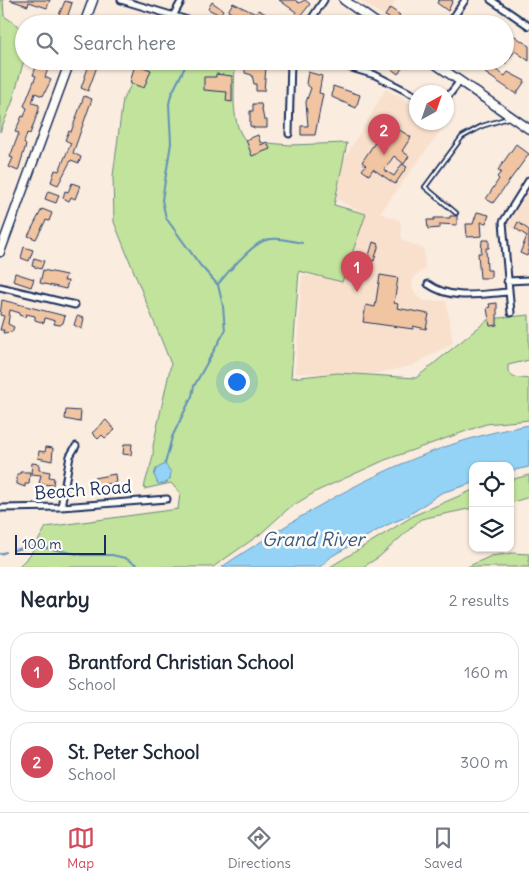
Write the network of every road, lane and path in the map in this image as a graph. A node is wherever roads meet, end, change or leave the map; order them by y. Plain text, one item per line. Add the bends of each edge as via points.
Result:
1 (93, 0) edge
2 (121, 0) edge
3 (182, 0) edge
4 (324, 0) edge
5 (344, 0) edge
6 (465, 0) edge
7 (491, 0) edge
8 (87, 15) edge
9 (170, 15) edge
10 (174, 15) edge
11 (314, 15) edge
12 (365, 15) edge
13 (455, 15) edge
14 (513, 15) edge
15 (514, 16) edge
16 (529, 26) edge
17 (67, 70) edge
18 (291, 70) edge
19 (358, 70) edge
20 (443, 70) edge
21 (460, 82) junction
22 (454, 89) edge
23 (409, 92) edge
24 (512, 117) junction
25 (529, 129) edge
26 (289, 134) dead end
27 (529, 180) edge
28 (456, 213) dead end
29 (0, 252) edge
30 (529, 280) edge
31 (507, 281) junction
32 (428, 284) dead end
33 (0, 287) edge
34 (508, 292) junction
35 (75, 305) dead end
36 (511, 313) dead end
37 (76, 446) dead end
38 (167, 499) dead end
39 (61, 507) junction
40 (0, 508) edge

1 - 8 street
2 - 9 street
3 - 10 street
4 - 11 street
5 - 12 street
6 - 13 street
7 - 14 street
15 - 16 street
17 - 29 street
18 - 26 street
19 - 23 street
20 - 21 street
21 - 22 street
21 - 24 street
24 - 25 street
24 - 28 lane via 482,126 462,137 425,187
27 - 31 street via 503,222
30 - 31 street
31 - 34 street
32 - 34 street via 439,292 455,296
33 - 35 street
34 - 36 street
37 - 39 street via 70,456
38 - 39 street, Beach Road
39 - 40 street, Beach Road

